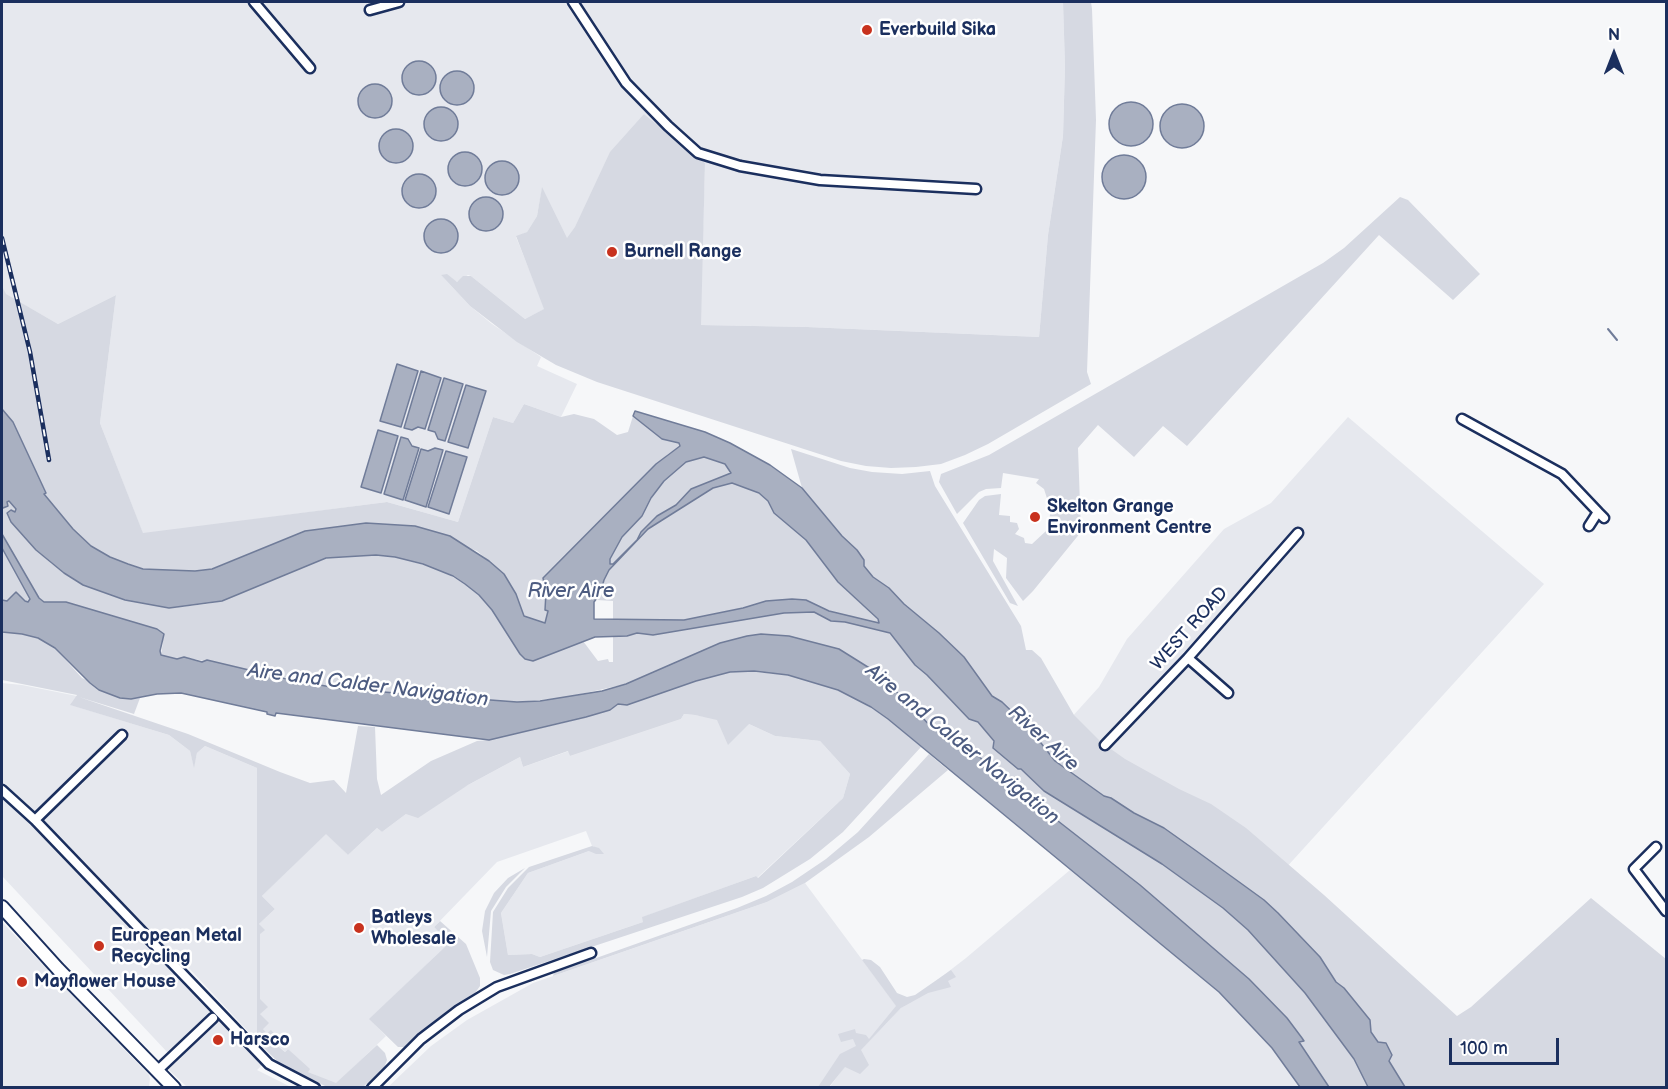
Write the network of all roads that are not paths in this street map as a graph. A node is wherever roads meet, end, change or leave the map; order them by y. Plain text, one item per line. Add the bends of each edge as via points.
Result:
1 (254, 2) edge
2 (399, 2) edge
3 (573, 2) edge
4 (370, 10) dead end
5 (310, 68) dead end
6 (976, 189) dead end
7 (1462, 418) dead end
8 (1589, 526) dead end
9 (1298, 532) dead end
10 (1188, 658) junction
11 (1228, 693) dead end
12 (122, 735) dead end
13 (1105, 745) dead end
14 (2, 790) edge
15 (35, 820) junction
16 (1656, 847) dead end
17 (2, 907) edge
18 (1666, 911) edge
19 (591, 953) dead end
20 (213, 1018) dead end
21 (157, 1071) junction
22 (174, 1088) edge
23 (315, 1088) edge
24 (372, 1088) edge

1 - 5 street
2 - 4 street
3 - 6 street via 626,83 698,153 740,166 820,180
7 - 8 street via 1562,474 1601,515
9 - 10 street, WEST ROAD
10 - 11 street
10 - 13 street, WEST ROAD
12 - 15 street
14 - 15 street
15 - 23 street via 269,1064
16 - 18 street via 1634,869
17 - 21 main road
19 - 24 street via 496,987 421,1039
20 - 21 street
21 - 22 main road

